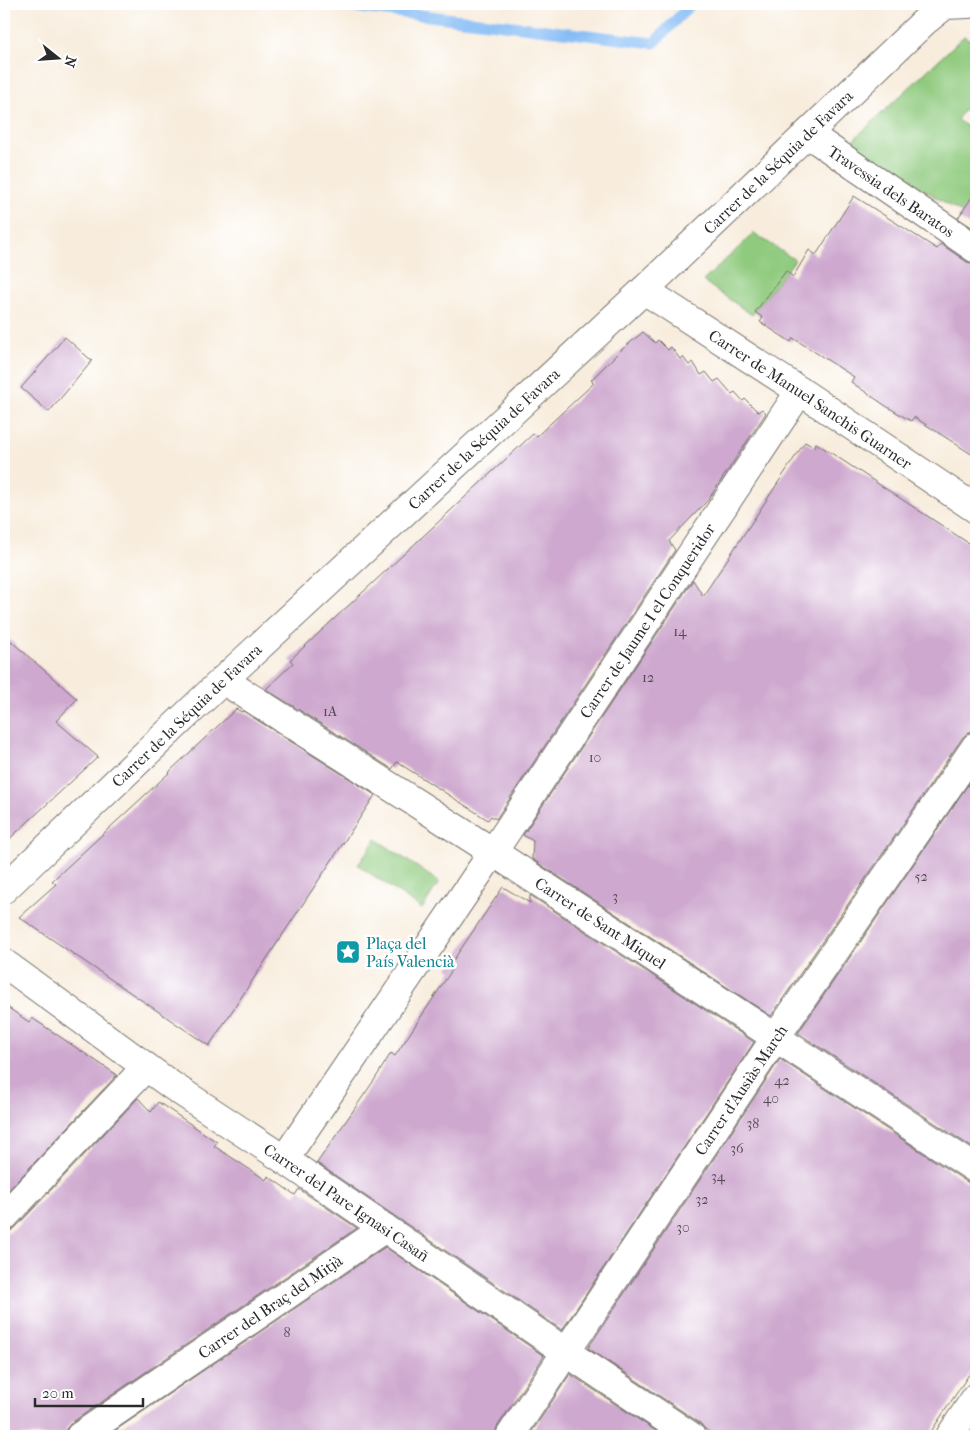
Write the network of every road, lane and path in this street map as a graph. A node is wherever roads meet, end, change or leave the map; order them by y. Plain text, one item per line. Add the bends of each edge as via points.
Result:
1 (969, 4) edge
2 (976, 6) edge
3 (808, 134) junction
4 (976, 249) edge
5 (644, 290) junction
6 (800, 391) junction
7 (976, 509) edge
8 (223, 680) junction
9 (976, 746) edge
10 (493, 852) junction
11 (4, 888) edge
12 (4, 963) edge
13 (776, 1037) junction
14 (146, 1067) junction
15 (285, 1160) junction
16 (976, 1169) edge
17 (4, 1217) edge
18 (385, 1228) junction
19 (566, 1352) junction
20 (976, 1397) edge
21 (80, 1436) edge
22 (510, 1436) edge
23 (691, 1436) edge
24 (950, 1436) edge

1 - 2 street
1 - 3 street, Carrer de la Séquia de Favara via 945,5 925,21
3 - 4 street, Travessia dels Baratos
3 - 5 street, Carrer de la Séquia de Favara
5 - 6 street, Carrer de Manuel Sanchis Guarner
5 - 8 street, Carrer de la Séquia de Favara
6 - 7 street, Carrer de Manuel Sanchis Guarner
6 - 10 street, Carrer de Jaume I el Conqueridor
8 - 10 street, Carrer de Sant Miquel
8 - 11 street, Carrer de la Séquia de Favara
9 - 13 street, Carrer d'Ausiàs March
10 - 13 street, Carrer de Sant Miquel
10 - 15 street
12 - 14 street, Carrer del Pare Ignasi Casañ
13 - 16 street, Carrer de Sant Miquel
13 - 19 street, Carrer d'Ausiàs March
14 - 15 street, Carrer del Pare Ignasi Casañ
14 - 17 street
15 - 18 street, Carrer del Pare Ignasi Casañ
18 - 19 street, Carrer del Pare Ignasi Casañ
18 - 21 street, Carrer del Braç del Mitjà
19 - 22 street, Carrer d'Ausiàs March
19 - 23 street, Carrer del Pare Ignasi Casañ
20 - 24 street

